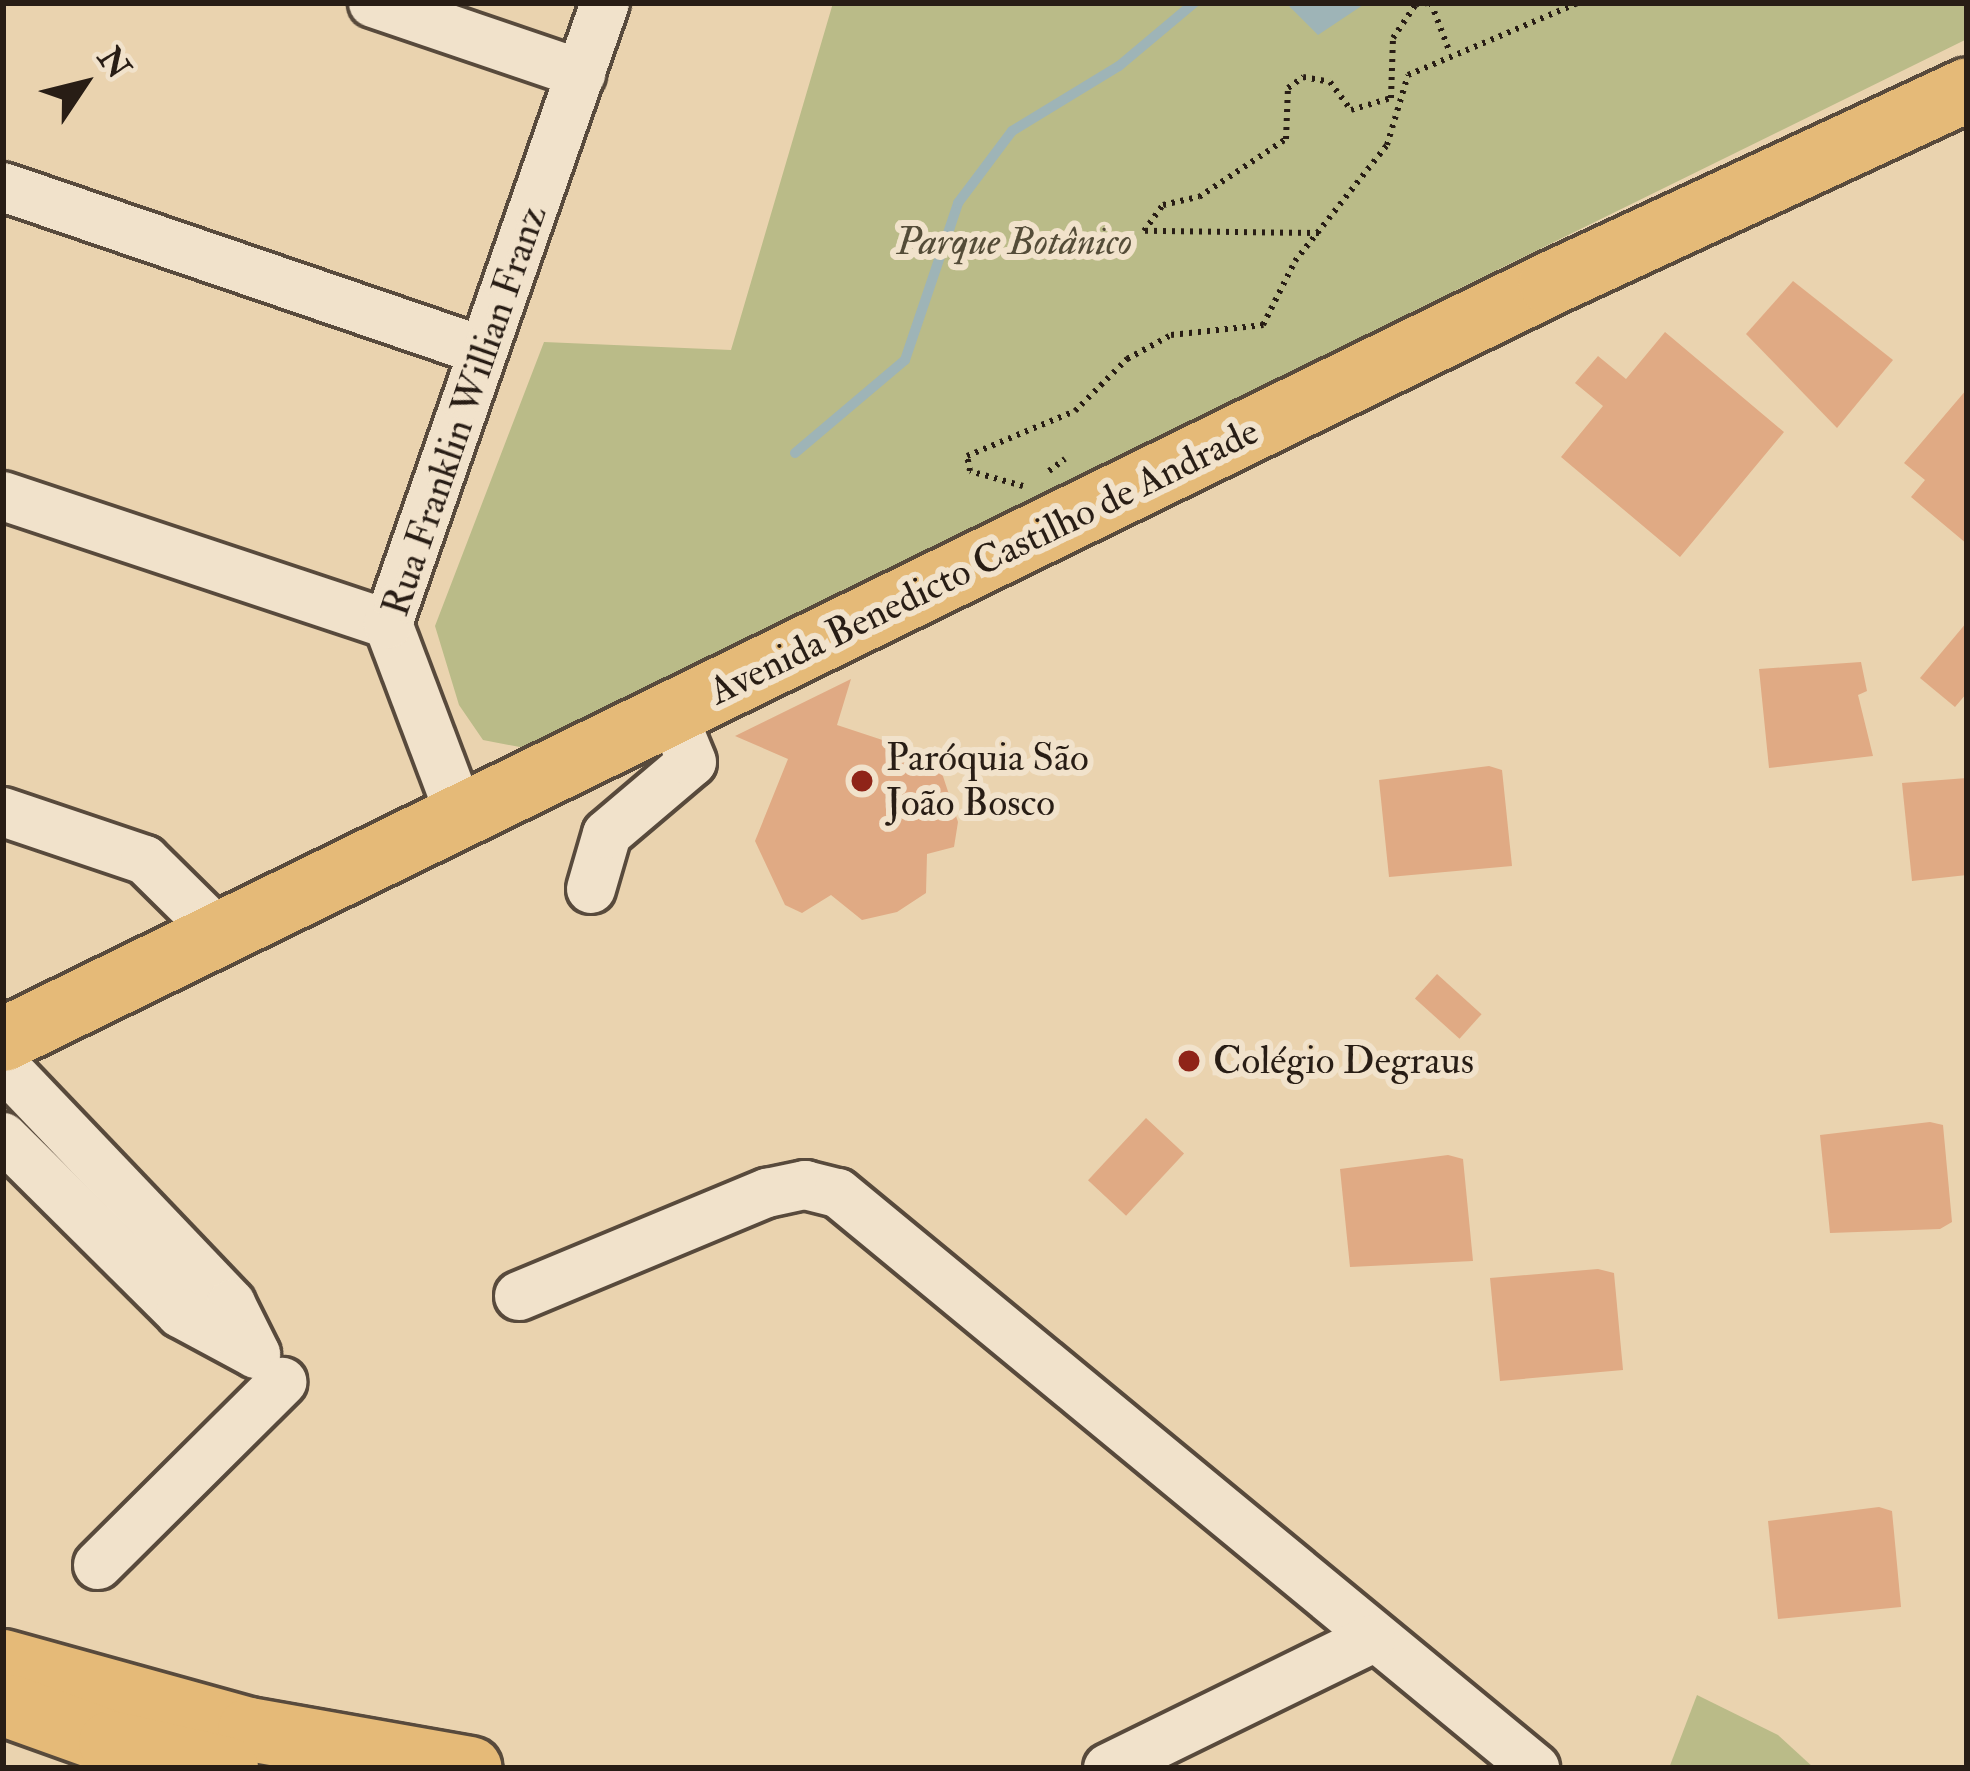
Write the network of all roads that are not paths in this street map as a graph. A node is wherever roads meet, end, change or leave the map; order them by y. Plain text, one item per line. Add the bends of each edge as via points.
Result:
1 (373, 3) edge
2 (605, 3) edge
3 (581, 74) junction
4 (1967, 89) edge
5 (3, 187) edge
6 (480, 350) junction
7 (3, 496) edge
8 (388, 624) junction
9 (674, 716) junction
10 (3, 812) edge
11 (461, 817) junction
12 (591, 889) dead end
13 (215, 929) junction
14 (3, 1039) edge
15 (3, 1065) edge
16 (3, 1137) edge
17 (519, 1297) dead end
18 (282, 1382) dead end
19 (98, 1565) dead end
20 (1371, 1639) junction
21 (3, 1660) edge
22 (3, 1703) edge
23 (120, 1756) edge
24 (226, 1768) edge
25 (470, 1768) edge
26 (1108, 1768) edge
27 (1535, 1768) edge

1 - 3 street
2 - 3 street, Rua Franklin Willian Franz
3 - 6 street, Rua Franklin Willian Franz
4 - 9 main road, Avenida Benedicto Castilho de Andrade via 1550,283
5 - 6 street
6 - 8 street, Rua Franklin Willian Franz
7 - 8 street
8 - 11 street, Rua Franklin Willian Franz
9 - 11 main road, Avenida Benedicto Castilho de Andrade
9 - 12 street via 692,762 607,834
10 - 13 street via 145,860
11 - 13 main road, Avenida Benedicto Castilho de Andrade
13 - 14 main road, Avenida Benedicto Castilho de Andrade
15 - 16 street via 108,1211
17 - 20 street via 767,1193 805,1185 838,1193 901,1237 1087,1406
18 - 19 street
20 - 26 street
20 - 27 street
21 - 25 main road via 249,1729
22 - 23 main road
23 - 24 main road

